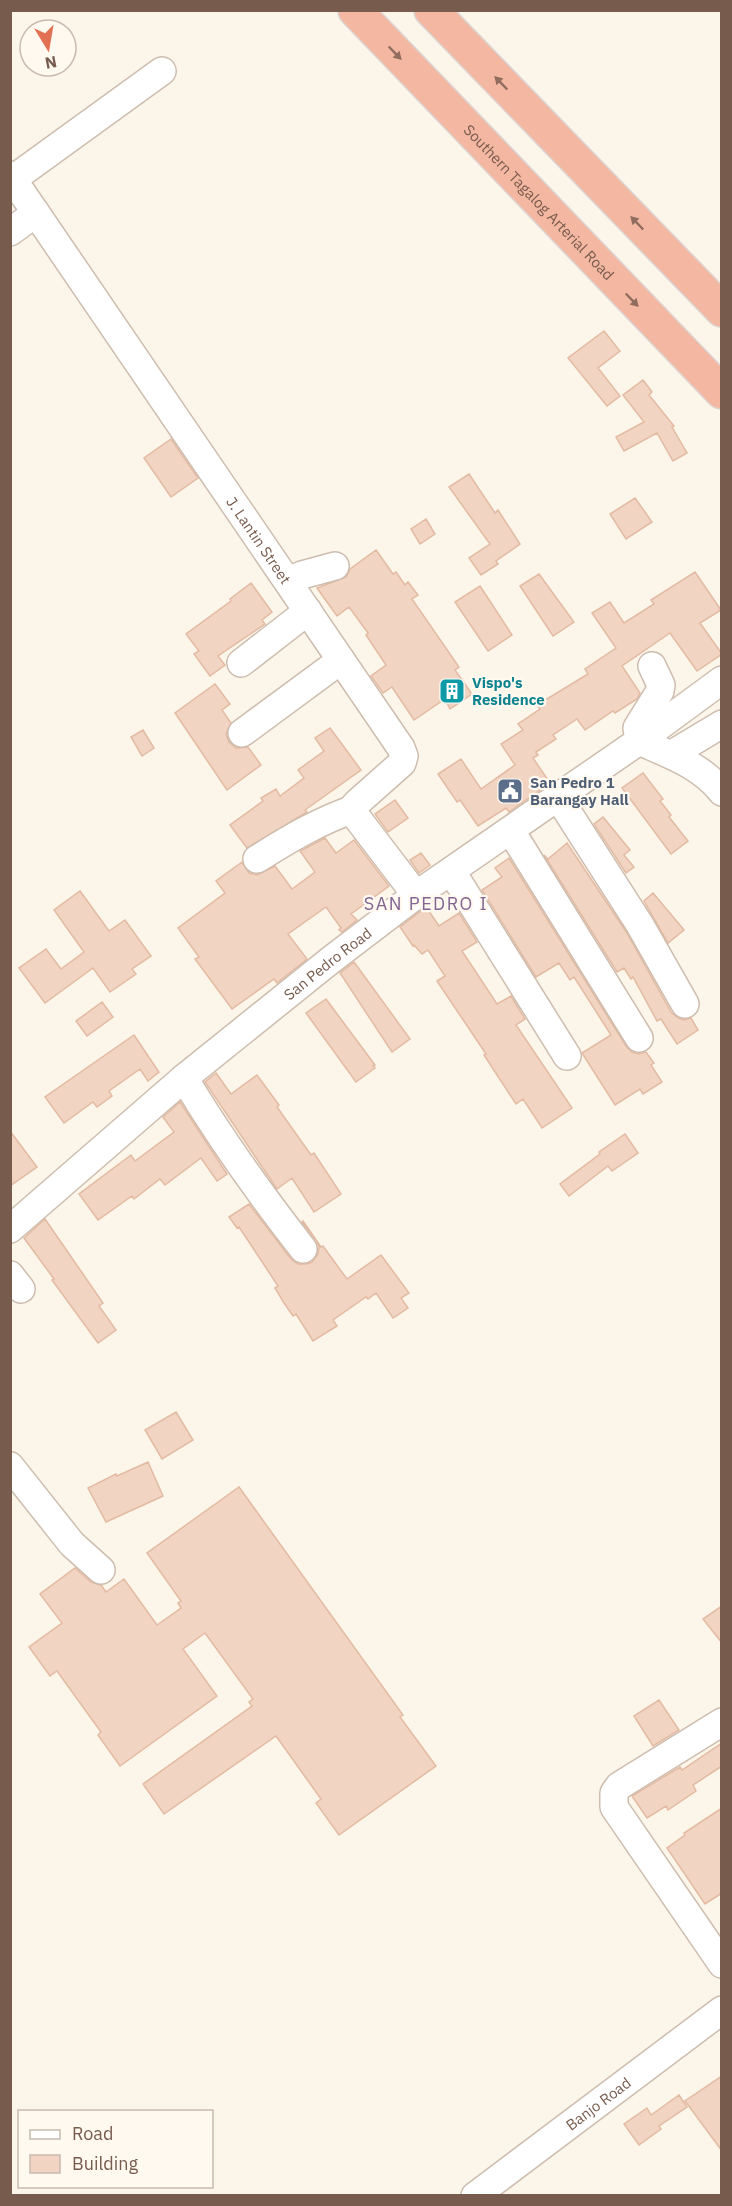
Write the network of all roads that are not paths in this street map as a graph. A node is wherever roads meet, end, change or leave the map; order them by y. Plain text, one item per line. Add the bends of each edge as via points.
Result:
1 (355, 10) edge
2 (431, 10) edge
3 (162, 71) dead end
4 (12, 177) edge
5 (36, 213) junction
6 (10, 232) edge
7 (722, 310) edge
8 (722, 393) edge
9 (335, 566) dead end
10 (288, 581) junction
11 (308, 611) junction
12 (341, 660) junction
13 (241, 663) dead end
14 (652, 666) dead end
15 (722, 680) edge
16 (722, 724) edge
17 (242, 733) dead end
18 (639, 741) junction
19 (672, 754) junction
20 (722, 792) edge
21 (558, 797) junction
22 (354, 809) junction
23 (511, 831) junction
24 (257, 859) dead end
25 (452, 872) junction
26 (416, 895) junction
27 (685, 1004) dead end
28 (639, 1038) dead end
29 (567, 1056) dead end
30 (184, 1078) junction
31 (10, 1229) edge
32 (303, 1249) dead end
33 (10, 1466) edge
34 (101, 1570) dead end
35 (722, 1722) edge
36 (722, 1964) edge
37 (720, 2014) edge
38 (475, 2196) edge

1 -> 8 highway, Southern Tagalog Arterial Road
7 -> 2 highway
3 - 4 street
4 - 5 street, J. Lantin Street
5 - 6 street
5 - 10 street, J. Lantin Street
9 - 10 street
10 - 11 street, J. Lantin Street
11 - 12 street, J. Lantin Street
11 - 13 street
12 - 17 street
12 - 22 street, J. Lantin Street via 404,756 402,763
14 - 18 street via 660,691 637,728
15 - 18 street, San Pedro Road
16 - 19 street
18 - 19 street
18 - 21 street, San Pedro Road
19 - 20 street
21 - 23 street, San Pedro Road
21 - 27 street
22 - 24 street via 325,819
22 - 26 street via 356,819
23 - 25 street, San Pedro Road
23 - 28 street
25 - 26 street, San Pedro Road
25 - 29 street
26 - 30 street, San Pedro Road
30 - 31 street, San Pedro Road
30 - 32 street via 256,1189
33 - 34 street via 72,1544
35 - 36 street via 619,1786 614,1793 615,1807
37 - 38 street, Banjo Road

